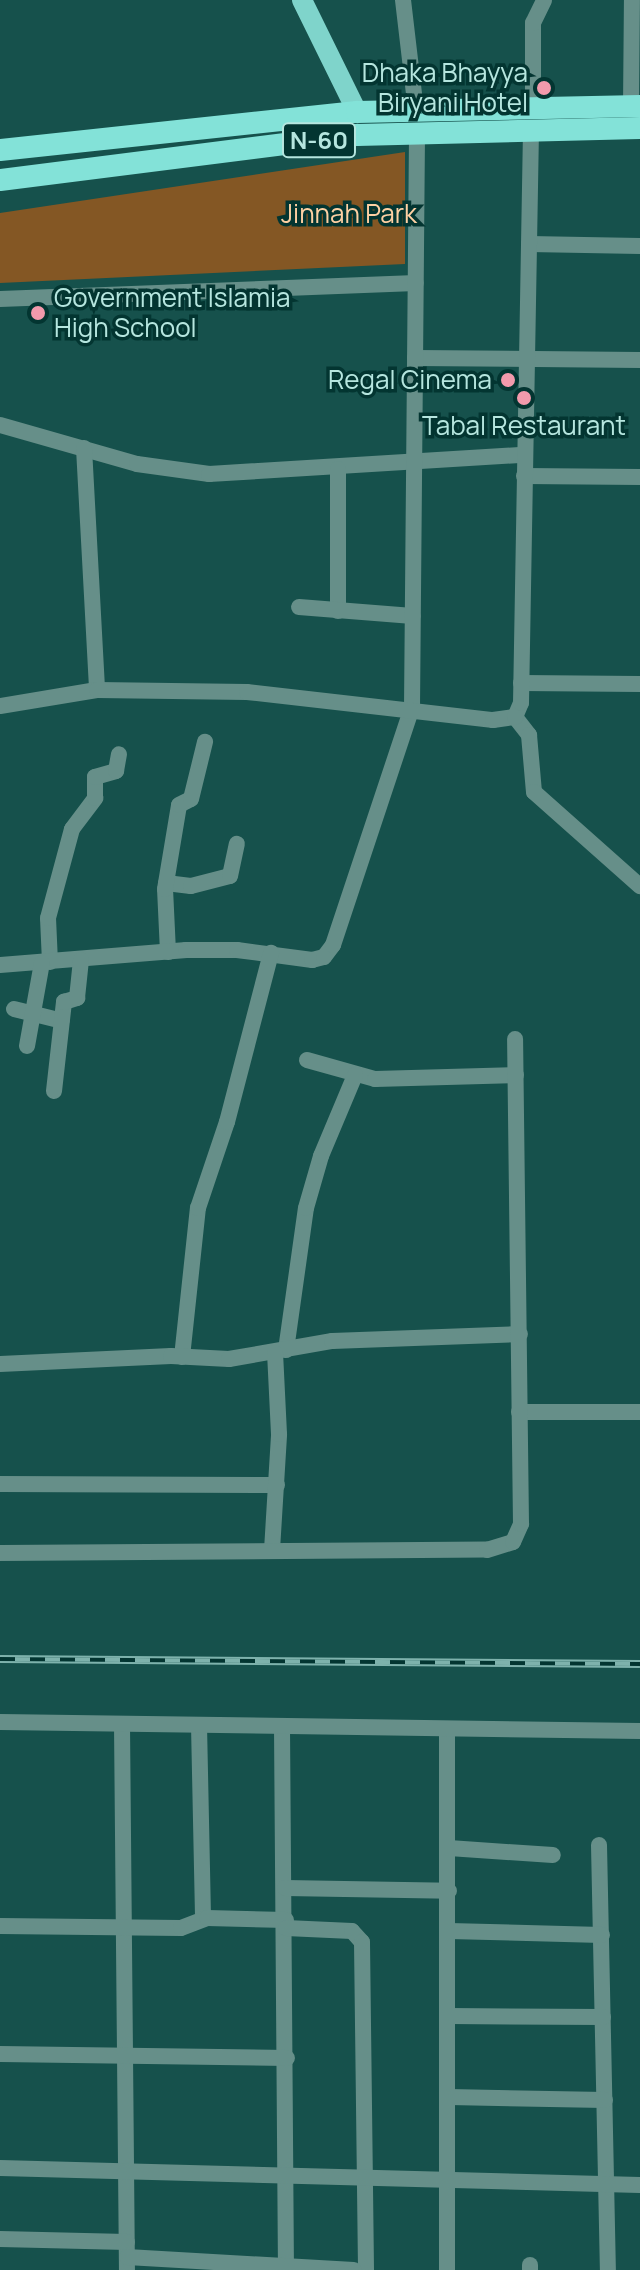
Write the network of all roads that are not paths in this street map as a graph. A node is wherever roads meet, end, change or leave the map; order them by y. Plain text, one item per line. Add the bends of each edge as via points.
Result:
1 (302, 0) edge
2 (403, 0) edge
3 (544, 0) edge
4 (632, 0) edge
5 (416, 111) junction
6 (357, 112) junction
7 (637, 114) edge
8 (532, 119) junction
9 (417, 134) junction
10 (124, 135) junction
11 (0, 150) edge
12 (127, 165) junction
13 (0, 180) edge
14 (529, 244) junction
15 (640, 246) edge
16 (416, 283) junction
17 (0, 299) edge
18 (524, 357) junction
19 (415, 358) junction
20 (640, 360) edge
21 (0, 425) edge
22 (84, 448) junction
23 (523, 455) junction
24 (415, 458) junction
25 (338, 469) junction
26 (524, 476) junction
27 (640, 477) edge
28 (299, 607) dead end
29 (338, 611) junction
30 (413, 616) junction
31 (521, 683) junction
32 (640, 684) edge
33 (97, 690) junction
34 (0, 706) edge
35 (412, 708) junction
36 (515, 717) junction
37 (205, 742) dead end
38 (119, 754) dead end
39 (237, 844) dead end
40 (166, 883) junction
41 (640, 886) edge
42 (168, 952) junction
43 (271, 953) junction
44 (81, 960) junction
45 (46, 962) junction
46 (0, 965) edge
47 (14, 1009) dead end
48 (32, 1014) junction
49 (62, 1021) junction
50 (515, 1039) dead end
51 (27, 1046) dead end
52 (307, 1060) dead end
53 (355, 1075) junction
54 (516, 1075) junction
55 (54, 1091) dead end
56 (520, 1334) junction
57 (280, 1351) junction
58 (182, 1357) junction
59 (0, 1364) edge
60 (519, 1412) junction
61 (640, 1412) edge
62 (0, 1484) edge
63 (277, 1485) junction
64 (272, 1550) junction
65 (0, 1553) edge
66 (0, 1722) edge
67 (122, 1724) junction
68 (199, 1725) junction
69 (282, 1727) junction
70 (447, 1730) junction
71 (640, 1731) edge
72 (599, 1845) dead end
73 (449, 1848) junction
74 (553, 1855) dead end
75 (285, 1888) junction
76 (449, 1891) junction
77 (203, 1919) junction
78 (286, 1924) junction
79 (0, 1926) edge
80 (123, 1927) junction
81 (449, 1931) junction
82 (602, 1935) junction
83 (449, 2016) junction
84 (603, 2017) junction
85 (0, 2054) edge
86 (126, 2058) junction
87 (287, 2058) junction
88 (449, 2097) junction
89 (605, 2100) junction
90 (0, 2168) edge
91 (129, 2169) junction
92 (289, 2175) junction
93 (368, 2178) junction
94 (447, 2181) junction
95 (606, 2184) junction
96 (640, 2185) edge
97 (0, 2239) edge
98 (127, 2256) edge
99 (286, 2268) edge
100 (354, 2270) edge
101 (366, 2270) edge
102 (447, 2270) edge
103 (608, 2270) edge

1 - 6 main road
2 - 5 street
3 - 8 street via 533,23
4 - 7 street
5 - 6 highway, N-60
5 - 8 highway, N-60
6 - 10 highway, N-60
7 - 8 highway, N-60
8 - 9 highway, N-60
8 - 14 street
9 - 12 highway, N-60 via 357,135
9 - 16 street
10 - 11 highway, N-60
10 - 12 highway
12 - 13 highway, N-60
14 - 15 street
14 - 18 street
16 - 17 street
16 - 19 street
18 - 19 street
18 - 20 street
18 - 23 street
19 - 24 street
21 - 22 street
22 - 25 street via 209,474
22 - 33 street
23 - 24 street
23 - 26 street
24 - 25 street
24 - 30 street
25 - 29 street
26 - 27 street
26 - 31 street
28 - 29 street
29 - 30 street
30 - 35 street
31 - 32 street
31 - 36 street
33 - 34 street
33 - 35 street via 247,692
35 - 36 street via 493,720
35 - 43 street via 333,945 324,957 312,960
36 - 41 street via 529,735 534,792
37 - 40 street via 191,799 179,805
38 - 45 street via 116,771 95,777 95,798 72,829 50,908
39 - 40 street via 230,876 191,886
40 - 42 street
42 - 43 street
42 - 44 street
43 - 58 street via 227,1122 198,1208
44 - 45 street
44 - 49 street via 78,998 65,1001
45 - 46 street
45 - 48 street
47 - 48 street
48 - 49 street
48 - 51 street
49 - 55 street
50 - 54 street
52 - 53 street
53 - 54 street
53 - 57 street via 312,1185
54 - 56 street
56 - 57 street via 344,1340
56 - 60 street
57 - 58 street via 229,1359
57 - 63 street
58 - 59 street
60 - 61 street
60 - 64 street via 521,1524 507,1545
62 - 63 street
63 - 64 street
64 - 65 street
66 - 67 street
67 - 68 street
67 - 80 street
68 - 69 street
68 - 77 street
69 - 70 street
69 - 75 street
70 - 71 street
70 - 73 street
72 - 82 street
73 - 74 street
73 - 76 street
75 - 76 street
75 - 78 street
76 - 81 street
77 - 78 street
77 - 80 street via 189,1927
78 - 87 street
78 - 93 street via 352,1931 362,1942
79 - 80 street
80 - 86 street
81 - 82 street
81 - 83 street
82 - 84 street
83 - 84 street
83 - 88 street
84 - 89 street
85 - 86 street
86 - 87 street
86 - 91 street
87 - 92 street
88 - 89 street
88 - 94 street
89 - 95 street
90 - 91 street
91 - 92 street
91 - 98 street
92 - 93 street
92 - 99 street
93 - 94 street
93 - 101 street
94 - 95 street
94 - 102 street
95 - 96 street
95 - 103 street
97 - 98 street
98 - 99 street
99 - 100 street

